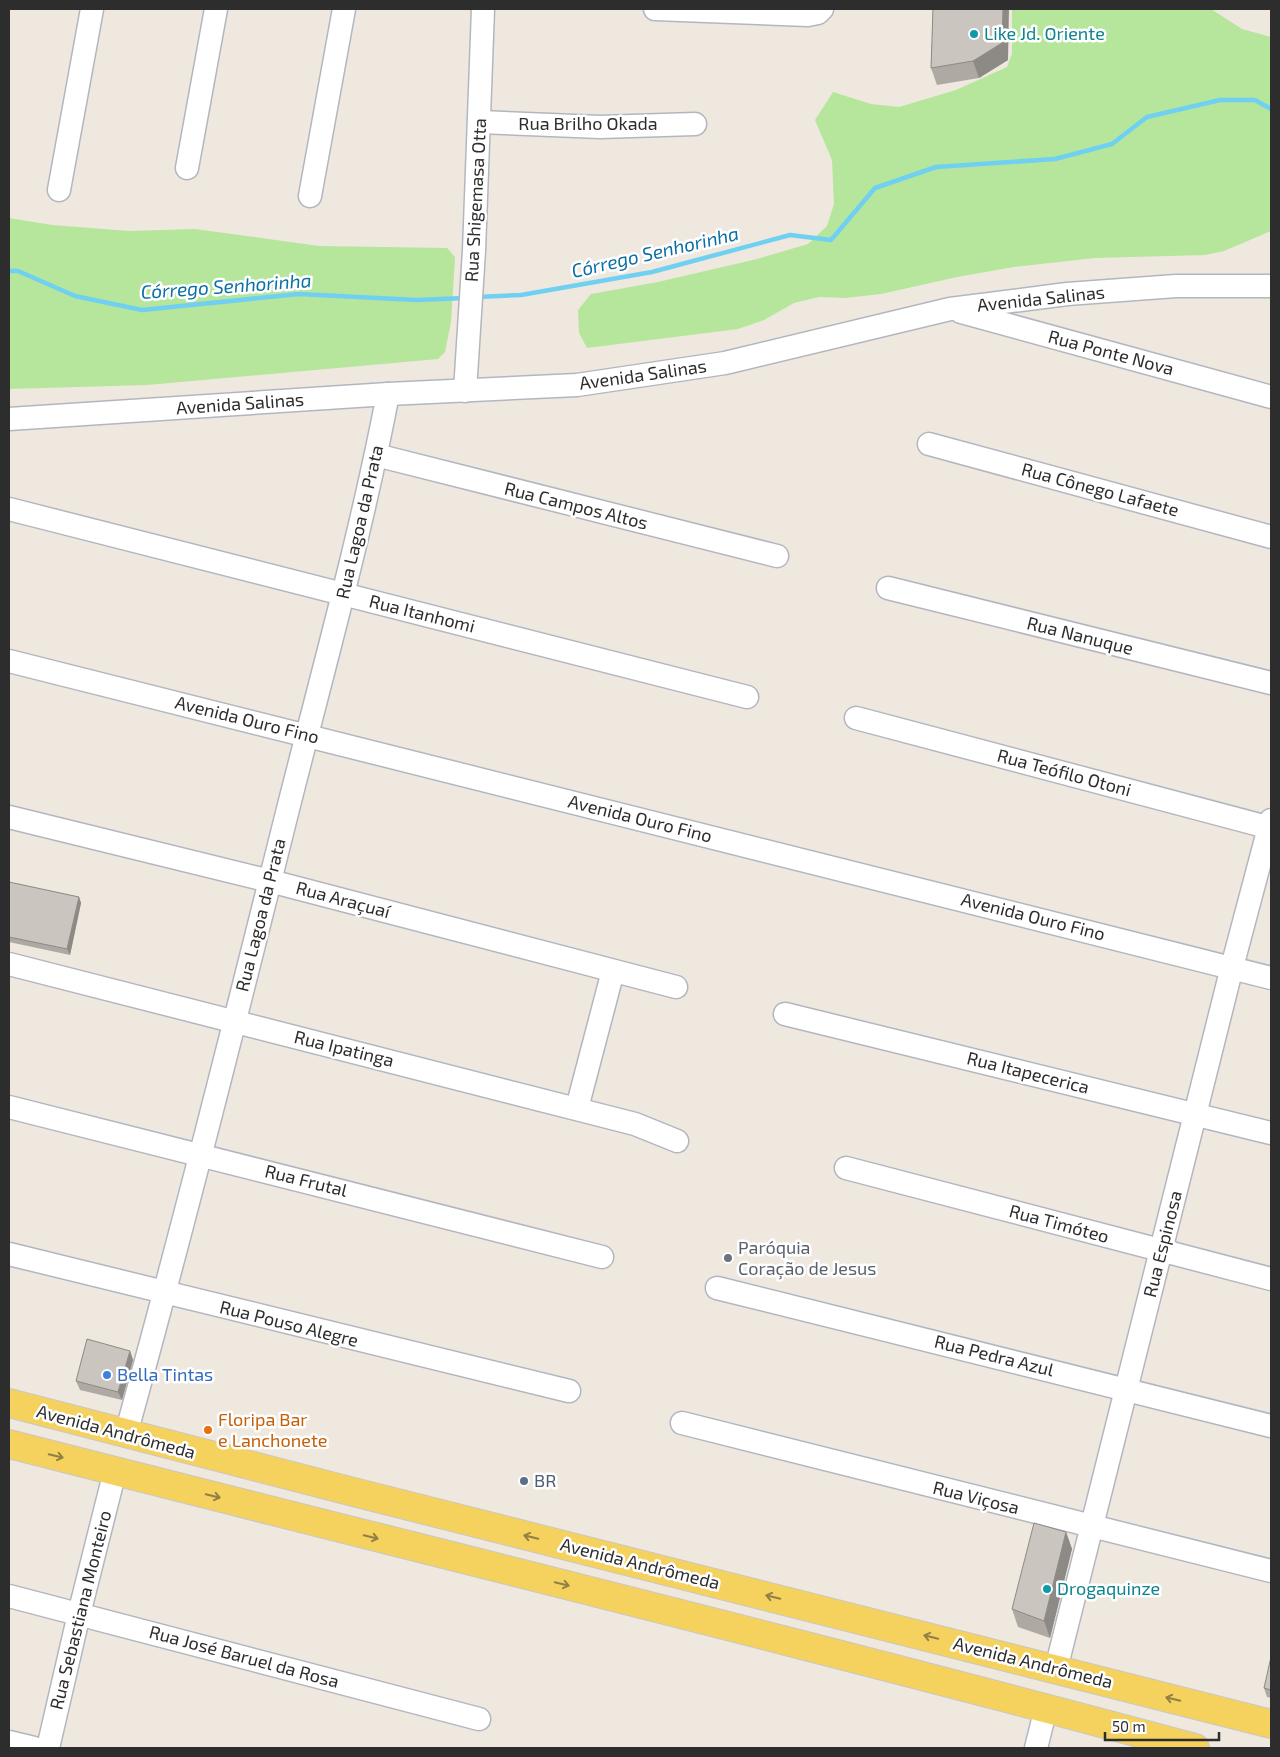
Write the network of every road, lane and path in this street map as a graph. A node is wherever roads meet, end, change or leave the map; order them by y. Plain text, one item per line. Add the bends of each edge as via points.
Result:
1 (92, 9) edge
2 (216, 9) edge
3 (344, 9) edge
4 (483, 9) edge
5 (655, 9) edge
6 (822, 9) edge
7 (480, 122) junction
8 (695, 124) dead end
9 (186, 168) dead end
10 (59, 190) dead end
11 (310, 196) dead end
12 (1271, 286) edge
13 (950, 309) junction
14 (465, 391) junction
15 (388, 394) junction
16 (1271, 397) edge
17 (9, 419) edge
18 (928, 444) dead end
19 (376, 455) junction
20 (9, 509) edge
21 (1271, 536) edge
22 (777, 556) dead end
23 (888, 588) dead end
24 (343, 594) junction
25 (9, 661) edge
26 (1271, 684) edge
27 (748, 697) dead end
28 (856, 718) dead end
29 (307, 735) junction
30 (9, 817) edge
31 (1271, 825) edge
32 (270, 882) junction
33 (9, 964) edge
34 (1232, 967) junction
35 (612, 971) junction
36 (1271, 978) edge
37 (676, 987) dead end
38 (786, 1014) dead end
39 (234, 1021) junction
40 (9, 1107) edge
41 (576, 1108) junction
42 (1196, 1114) junction
43 (1271, 1133) edge
44 (677, 1141) dead end
45 (200, 1155) junction
46 (846, 1168) dead end
47 (1162, 1251) junction
48 (9, 1254) edge
49 (602, 1257) dead end
50 (1271, 1279) edge
51 (717, 1288) dead end
52 (165, 1294) junction
53 (1126, 1389) junction
54 (569, 1391) dead end
55 (9, 1404) edge
56 (682, 1423) dead end
57 (1271, 1426) edge
58 (126, 1434) junction
59 (9, 1444) edge
60 (115, 1471) junction
61 (444, 1516) junction
62 (1092, 1527) junction
63 (434, 1553) junction
64 (1271, 1571) edge
65 (744, 1590) junction
66 (9, 1596) edge
67 (78, 1614) junction
68 (737, 1627) junction
69 (1056, 1669) junction
70 (1046, 1708) junction
71 (479, 1719) dead end
72 (1271, 1724) edge
73 (9, 1742) edge
74 (34, 1748) edge
75 (48, 1748) edge
76 (1036, 1748) edge
77 (1195, 1748) edge

1 - 10 street
2 - 9 street
3 - 11 street
4 - 7 street, Rua Shigemasa Otta
5 - 6 street via 808,15
7 - 8 street, Rua Brilho Okada via 600,127
7 - 14 street, Rua Shigemasa Otta
12 - 13 street, Avenida Salinas via 1176,286 1067,294
13 - 14 street, Avenida Salinas via 725,363 577,385
13 - 16 street, Rua Ponte Nova
14 - 15 street, Avenida Salinas
15 - 17 street, Avenida Salinas
15 - 19 street, Rua Lagoa da Prata
18 - 21 street, Rua Cônego Lafaete
19 - 22 street, Rua Campos Altos
19 - 24 street, Rua Lagoa da Prata
20 - 24 street, Rua Itanhomi
23 - 26 street, Rua Nanuque
24 - 27 street, Rua Itanhomi
24 - 29 street, Rua Lagoa da Prata
25 - 29 street, Avenida Ouro Fino
28 - 31 street, Rua Teófilo Otoni
29 - 32 street, Rua Lagoa da Prata
29 - 34 street, Avenida Ouro Fino
30 - 32 street, Rua Araçuaí
31 - 34 street, Rua Espinosa
32 - 35 street, Rua Araçuaí
32 - 39 street, Rua Lagoa da Prata
33 - 39 street, Rua Ipatinga
34 - 36 street, Avenida Ouro Fino
34 - 42 street, Rua Espinosa
35 - 37 street, Rua Araçuaí
35 - 41 street
38 - 42 street, Rua Itapecerica
39 - 41 street, Rua Ipatinga
39 - 45 street, Rua Lagoa da Prata
40 - 45 street, Rua Frutal
41 - 44 street, Rua Ipatinga via 635,1124
42 - 43 street, Rua Itapecerica
42 - 47 street, Rua Espinosa
45 - 49 street, Rua Frutal
45 - 52 street, Rua Lagoa da Prata
46 - 47 street, Rua Timóteo
47 - 50 street, Rua Timóteo
47 - 53 street, Rua Espinosa
48 - 52 street, Rua Pouso Alegre
51 - 53 street, Rua Pedra Azul
52 - 54 street, Rua Pouso Alegre
52 - 58 street, Rua Lagoa da Prata
53 - 57 street, Rua Pedra Azul
53 - 62 street, Rua Espinosa
55 - 58 main road, Avenida Andrômeda
56 - 62 street, Rua Viçosa
58 - 61 main road, Avenida Andrômeda
59 -> 60 main road
60 -> 63 main road
60 - 67 street, Rua Sebastiana Monteiro
61 - 63 main road
65 -> 61 main road, Avenida Andrômeda
62 - 64 street, Rua Viçosa
62 - 69 street, Rua Espinosa
63 -> 68 main road
65 - 68 main road via 745,1610
69 -> 65 main road, Avenida Andrômeda
66 - 67 street, Rua José Baruel da Rosa
67 - 71 street, Rua José Baruel da Rosa
67 - 75 street, Rua Sebastiana Monteiro
68 - 70 main road
72 -> 69 main road, Avenida Andrômeda
70 - 76 street
70 - 77 main road
73 - 74 street

